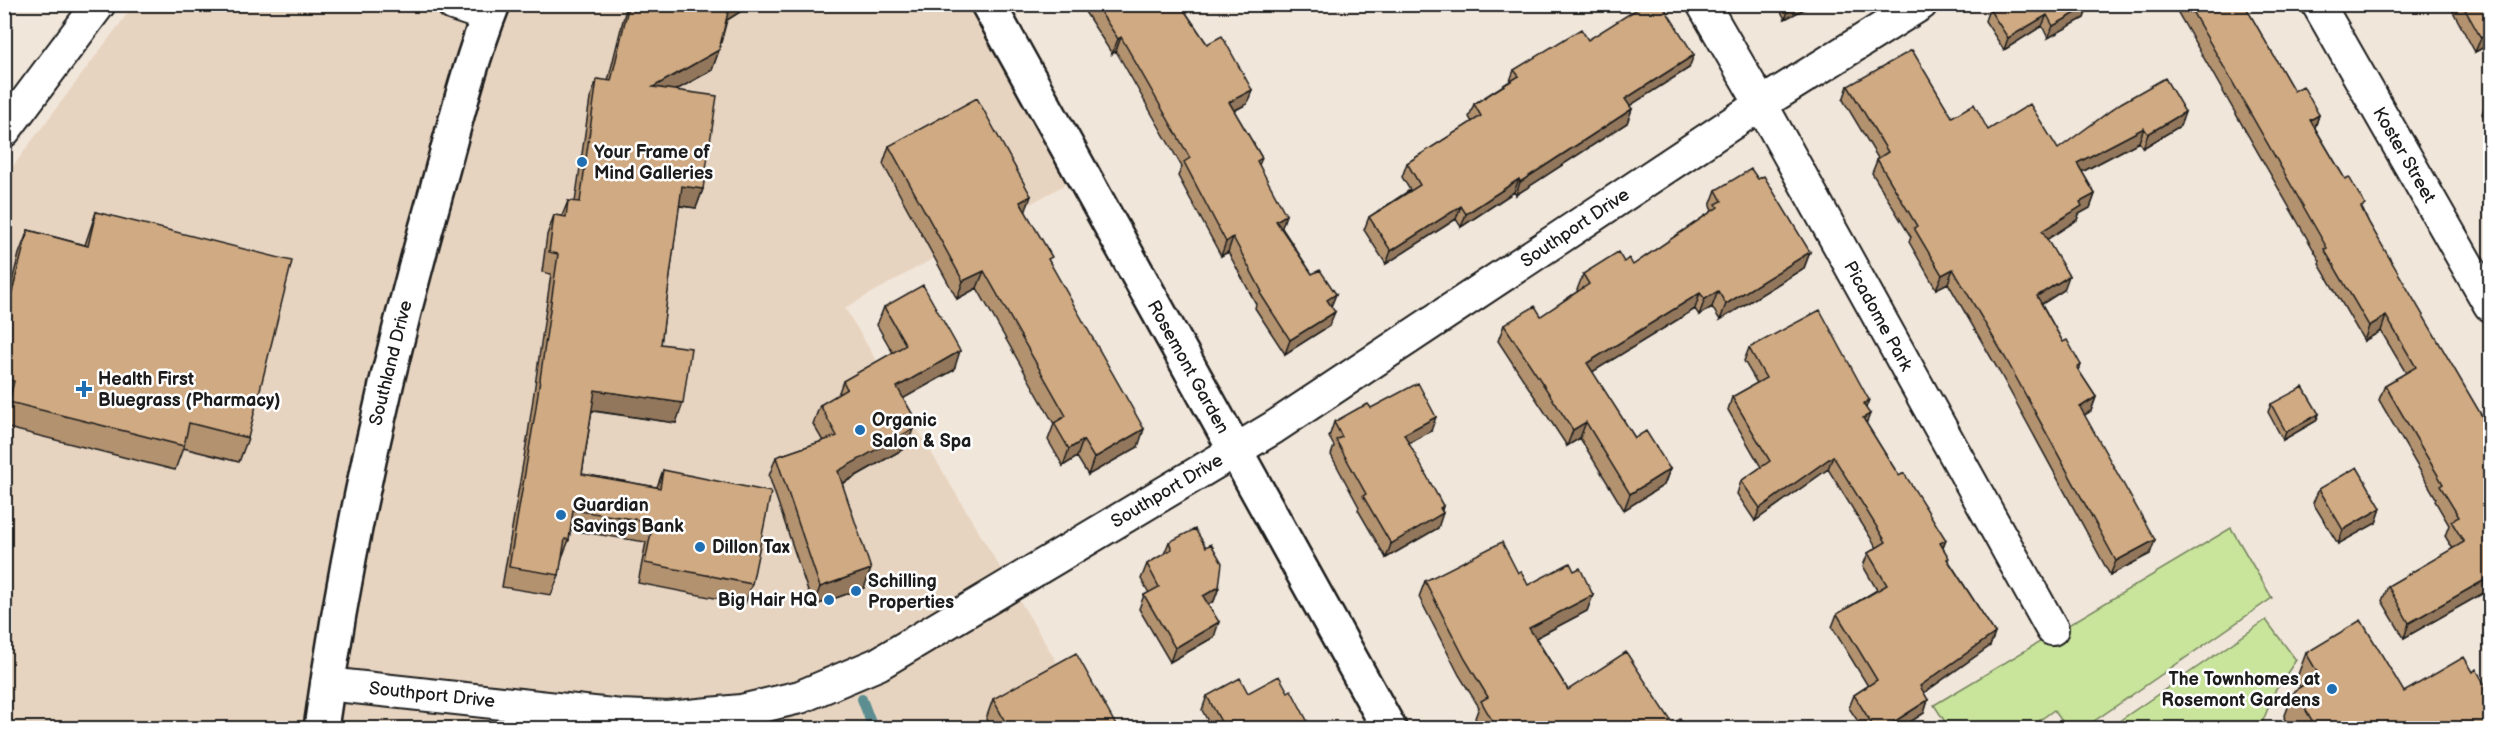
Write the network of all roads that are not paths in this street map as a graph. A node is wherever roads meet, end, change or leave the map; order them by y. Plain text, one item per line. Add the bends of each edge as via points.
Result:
1 (99, 4) edge
2 (453, 4) edge
3 (988, 4) edge
4 (1703, 4) edge
5 (1921, 4) edge
6 (2318, 4) edge
7 (491, 10) edge
8 (1761, 104) junction
9 (4, 131) edge
10 (2490, 305) edge
11 (1234, 450) junction
12 (2052, 629) dead end
13 (327, 684) junction
14 (321, 729) edge
15 (1389, 729) edge

1 - 9 street
2 - 7 street
3 - 11 street, Rosemont Garden
4 - 8 street, Picadome Park
5 - 8 street, Southport Drive
6 - 10 street, Koster Street
7 - 13 street, Southland Drive via 421,247 374,427
8 - 11 street, Southport Drive via 1273,428
8 - 12 street, Picadome Park
11 - 13 street, Southport Drive via 878,664 800,697 741,711 668,718
11 - 15 street, Rosemont Garden
13 - 14 street, Southland Drive

